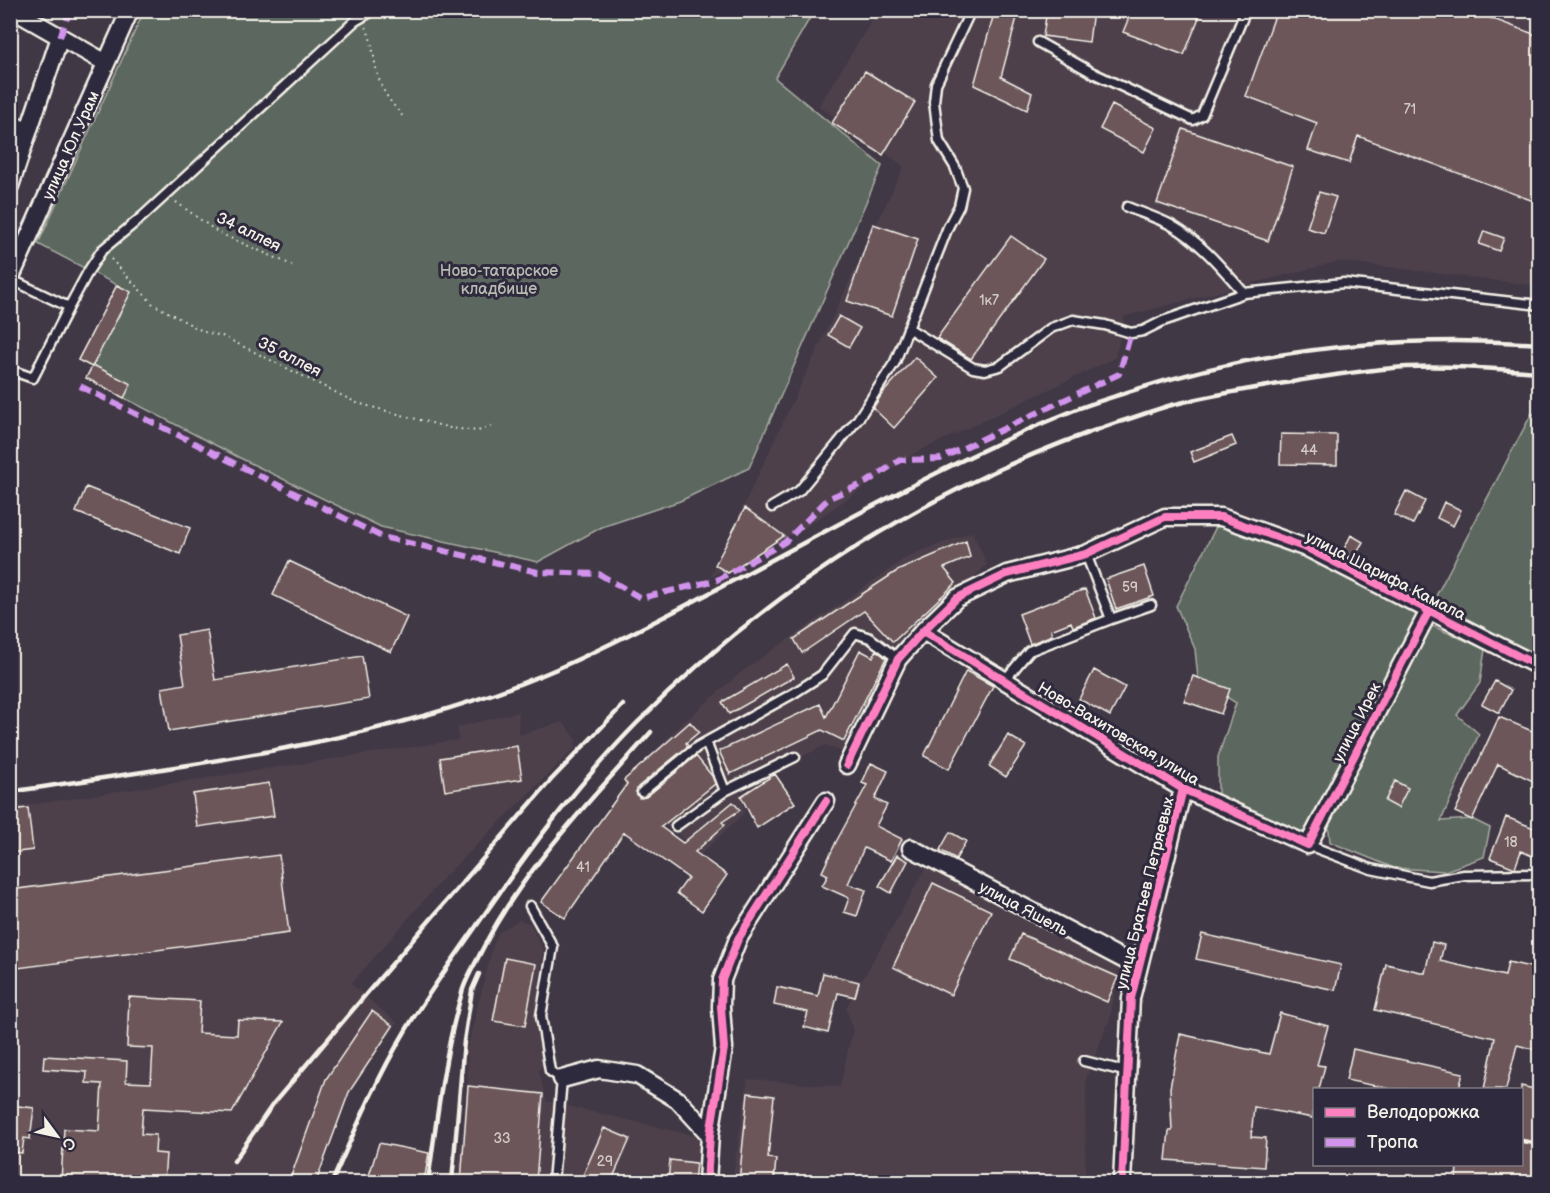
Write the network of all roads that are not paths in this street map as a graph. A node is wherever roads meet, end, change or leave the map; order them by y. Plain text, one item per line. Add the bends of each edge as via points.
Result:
1 (13, 10) edge
2 (129, 10) edge
3 (374, 10) edge
4 (971, 10) edge
5 (1246, 10) edge
6 (60, 37) junction
7 (1038, 42) dead end
8 (106, 63) junction
9 (10, 122) edge
10 (28, 133) junction
11 (10, 186) edge
12 (1128, 207) dead end
13 (10, 279) edge
14 (1244, 293) junction
15 (1539, 304) edge
16 (69, 307) junction
17 (908, 328) junction
18 (10, 370) edge
19 (772, 507) dead end
20 (1086, 554) junction
21 (1151, 605) dead end
22 (1428, 611) junction
23 (1111, 619) junction
24 (922, 631) junction
25 (898, 659) junction
26 (1539, 667) edge
27 (1004, 681) junction
28 (706, 742) junction
29 (795, 757) dead end
30 (847, 765) dead end
31 (1183, 789) junction
32 (725, 790) junction
33 (642, 792) dead end
34 (826, 801) dead end
35 (675, 826) dead end
36 (1317, 828) junction
37 (1308, 845) junction
38 (911, 848) dead end
39 (1328, 852) junction
40 (1539, 874) edge
41 (530, 906) dead end
42 (1138, 967) junction
43 (1084, 1061) dead end
44 (539, 1071) dead end
45 (1128, 1072) junction
46 (556, 1075) junction
47 (710, 1135) junction
48 (1126, 1174) edge
49 (553, 1182) edge
50 (707, 1182) edge

1 - 6 street
2 - 8 street, улица Юл Урам
3 - 16 lane via 355,21 102,250
4 - 17 lane via 936,84 934,102 939,141 963,188
5 - 7 lane via 1202,115 1193,120
6 - 8 street
6 - 10 street
8 - 13 street, улица Юл Урам
9 - 10 street
10 - 11 street
12 - 14 lane via 1172,225 1207,253
13 - 16 lane
14 - 15 lane via 1344,283
14 - 17 lane via 1131,333 1072,320 1051,328 1000,366 985,370 973,368
16 - 18 lane via 33,378
17 - 19 lane via 895,362 858,419 799,491
20 - 22 street, улица Шарифа Камала via 1166,517 1221,517 1309,549
20 - 23 lane
20 - 24 street, улица Шарифа Камала via 1007,574 957,598
21 - 23 lane
22 - 26 street, улица Шарифа Камала
22 - 36 street, улица Ирек
23 - 27 lane via 1029,651
24 - 25 street, улица Шарифа Камала
24 - 27 street, Ново-Вахитовская улица
25 - 28 lane via 870,638 855,633 822,675
25 - 30 street, улица Шарифа Камала
27 - 31 street, Ново-Вахитовская улица
28 - 32 lane
28 - 33 lane
29 - 32 lane
31 - 37 street, Ново-Вахитовская улица
31 - 42 street, улица Братьев Петряевых
32 - 35 lane
34 - 47 street via 729,957 722,980 724,1048
36 - 37 street, улица Ирек
36 - 39 lane via 1318,841
37 - 39 lane, Ново-Вахитовская улица
38 - 42 street, улица Яшель
39 - 40 lane, Ново-Вахитовская улица via 1371,869 1429,881 1464,875
41 - 46 lane via 553,947 541,1016
42 - 45 street, улица Братьев Петряевых via 1131,998
43 - 45 lane
44 - 46 lane
45 - 48 street, улица Братьев Петряевых
46 - 47 street via 599,1069 637,1075 678,1100
46 - 49 lane
47 - 50 street

